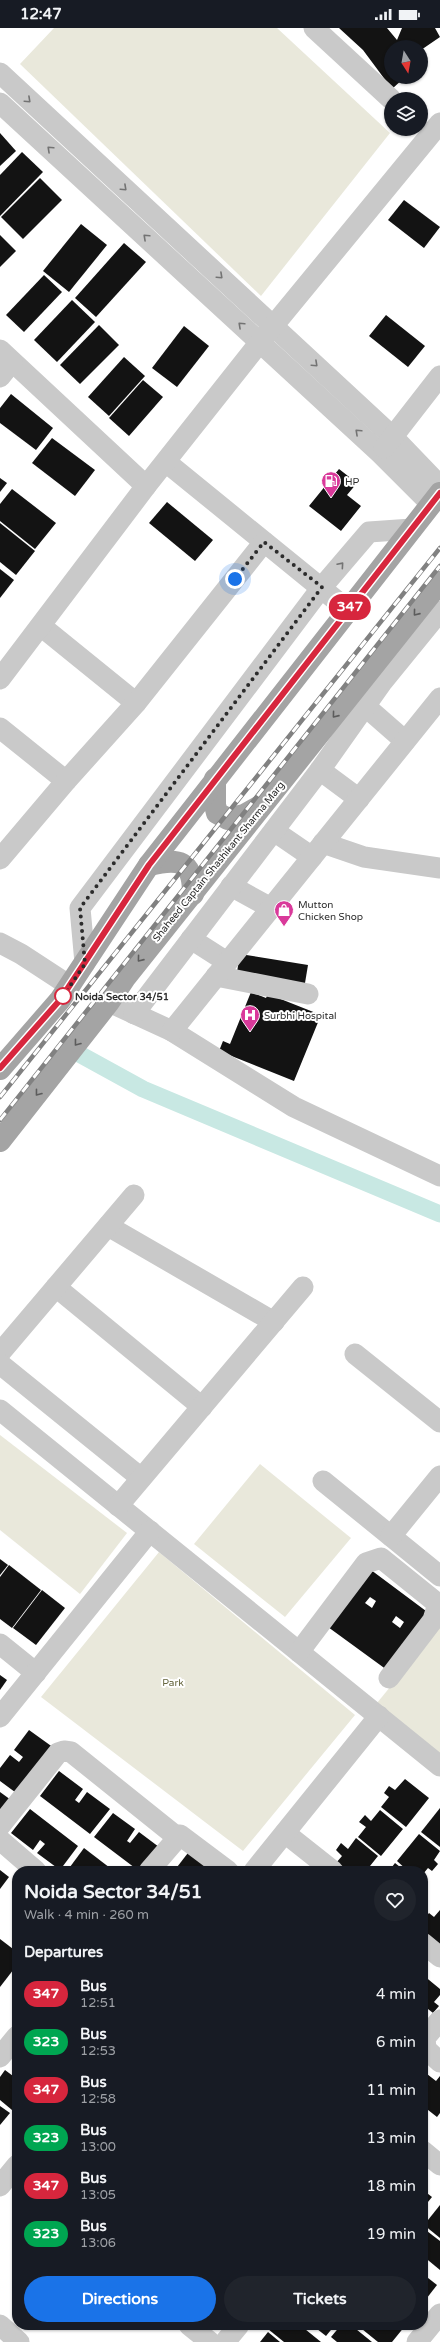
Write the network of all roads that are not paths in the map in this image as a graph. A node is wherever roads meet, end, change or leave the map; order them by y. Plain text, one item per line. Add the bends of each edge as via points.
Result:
1 (314, 28) edge
2 (0, 73) edge
3 (384, 93) edge
4 (0, 103) edge
5 (430, 128) edge
6 (274, 326) junction
7 (260, 342) junction
8 (4, 363) edge
9 (440, 376) edge
10 (387, 445) junction
11 (166, 462) junction
12 (146, 486) junction
13 (437, 495) edge
14 (412, 529) junction
15 (264, 542) junction
16 (440, 582) edge
17 (322, 587) junction
18 (348, 610) junction
19 (440, 611) edge
20 (41, 626) junction
21 (4, 666) edge
22 (440, 698) edge
23 (136, 702) junction
24 (365, 706) junction
25 (0, 728) edge
26 (405, 741) junction
27 (320, 770) junction
28 (215, 779) junction
29 (66, 780) junction
30 (359, 799) junction
31 (263, 805) junction
32 (274, 830) junction
33 (318, 850) junction
34 (0, 859) edge
35 (149, 865) junction
36 (440, 868) edge
37 (231, 886) junction
38 (192, 894) junction
39 (271, 908) junction
40 (191, 939) junction
41 (0, 943) edge
42 (85, 964) junction
43 (222, 969) junction
44 (65, 993) junction
45 (308, 994) dead end
46 (109, 1002) junction
47 (134, 1014) junction
48 (172, 1031) junction
49 (8, 1058) edge
50 (0, 1141) edge
51 (440, 1176) edge
52 (134, 1195) dead end
53 (108, 1226) junction
54 (56, 1287) junction
55 (303, 1287) dead end
56 (274, 1322) junction
57 (0, 1353) edge
58 (355, 1354) dead end
59 (0, 1364) edge
60 (202, 1407) junction
61 (0, 1410) edge
62 (440, 1422) edge
63 (440, 1476) edge
64 (141, 1478) junction
65 (323, 1481) dead end
66 (118, 1506) junction
67 (150, 1532) junction
68 (391, 1536) junction
69 (440, 1576) edge
70 (0, 1644) edge
71 (299, 1652) junction
72 (36, 1673) junction
73 (389, 1678) dead end
74 (379, 1716) junction
75 (0, 1717) edge
76 (440, 1766) edge
77 (0, 1826) edge
78 (285, 1833) junction
79 (178, 1836) junction
80 (0, 1840) edge
81 (30, 1866) edge
82 (153, 1866) edge
83 (221, 1866) edge
84 (258, 1866) edge
85 (327, 1866) edge
86 (428, 1947) edge
87 (440, 1957) edge
88 (440, 2020) edge
89 (428, 2034) edge
90 (428, 2051) edge
91 (440, 2062) edge
92 (428, 2155) edge
93 (440, 2165) edge
94 (440, 2314) edge
95 (0, 2325) edge
96 (428, 2329) edge
97 (195, 2330) edge
98 (235, 2330) edge
99 (427, 2330) edge
100 (19, 2342) edge
101 (210, 2342) edge
102 (225, 2342) edge
103 (417, 2342) edge

1 - 3 street
2 -> 6 street
7 -> 4 street
5 - 6 street
6 - 7 street
6 -> 10 street
10 -> 7 street
7 - 11 street
8 - 12 street
9 - 10 street
10 - 13 street
11 - 12 street
11 - 15 street
12 - 20 street
13 - 14 main road
17 -> 14 street via 369,532
14 - 18 main road
15 - 17 street
15 - 23 street
16 -> 31 main road, Shaheed Captain Shashikant Sharma Marg
17 - 18 street
17 - 42 street via 80,908
18 - 28 main road
19 - 24 street
20 - 21 street
20 - 23 street
22 - 26 street
23 - 29 street
24 - 26 street
24 - 27 street
25 - 29 street
26 - 30 street
27 - 30 street
27 - 32 street
28 - 31 main road via 217,813 228,819 244,815
28 - 35 main road
29 - 34 street
30 - 33 street
31 - 38 main road, Shaheed Captain Shashikant Sharma Marg
32 - 33 street
32 - 37 street
33 - 36 street
33 - 39 street
35 - 38 main road via 164,861 183,863 193,878
35 - 42 main road
37 - 39 street
37 - 40 street
38 -> 46 main road, Shaheed Captain Shashikant Sharma Marg
39 - 43 street
40 - 43 street
40 - 47 street
41 - 44 street
42 - 44 main road
43 - 45 street
43 - 48 street
44 - 49 main road
46 - 47 street
46 -> 50 main road, Shaheed Captain Shashikant Sharma Marg
47 - 48 street
48 - 51 street via 294,1107
52 - 53 street
53 - 54 street
53 - 56 street
54 - 57 street
54 - 60 street
55 - 56 street
56 - 60 street
58 - 62 street
59 - 64 street
60 - 64 street
61 - 66 street
63 - 68 street
64 - 66 street
65 - 68 street
66 - 67 street
67 - 71 street
67 - 72 street
68 - 69 street
70 - 72 street
71 - 73 street via 366,1563 381,1558 438,1604 433,1620
71 - 74 street
72 - 75 street
74 - 76 street
74 - 78 street
77 - 79 street via 58,1753 64,1751 71,1752
78 - 84 street
78 - 85 street
79 - 82 street
79 - 83 street
80 - 81 street
86 - 87 street
88 - 89 street
90 - 91 street
92 - 93 street
94 - 96 street
95 - 100 street
97 - 101 street
98 - 102 street
99 - 103 street

